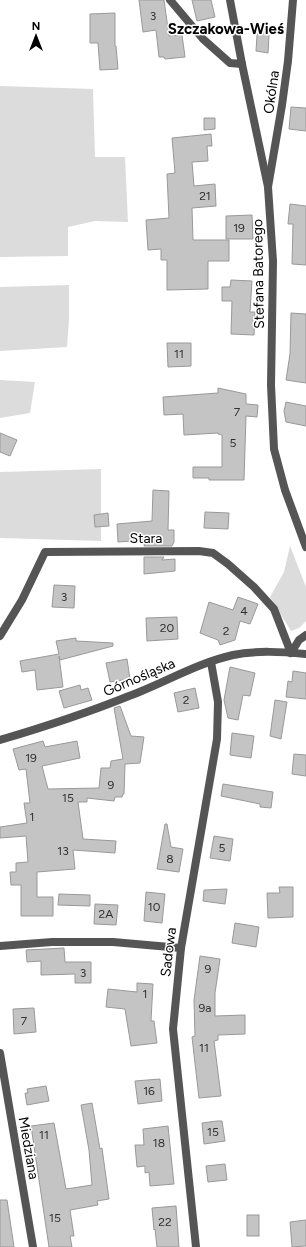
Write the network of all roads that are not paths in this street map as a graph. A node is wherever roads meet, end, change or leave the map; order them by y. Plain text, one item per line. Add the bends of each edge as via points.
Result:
1 (170, 0) edge
2 (230, 0) edge
3 (293, 0) edge
4 (242, 64) junction
5 (268, 187) junction
6 (306, 547) edge
7 (0, 636) edge
8 (306, 636) edge
9 (291, 652) junction
10 (306, 654) edge
11 (211, 662) junction
12 (0, 740) edge
13 (0, 946) edge
14 (181, 948) junction
15 (0, 1054) edge
16 (33, 1247) edge
17 (196, 1247) edge

1 - 4 street via 203,39 230,63
2 - 4 street, Stefana Batorego
3 - 5 street, Okólna via 288,61
4 - 5 street, Stefana Batorego
5 - 6 street, Stefana Batorego via 273,261 271,385 274,449 285,490
7 - 9 street, Stara via 22,600 45,552 199,551 213,553 254,587 274,610
8 - 9 street via 299,640
9 - 10 street, Górnośląska
9 - 11 street, Górnośląska via 235,655
11 - 12 street, Górnośląska via 84,714
11 - 14 street, Sadowa via 218,702 217,739
13 - 14 street via 52,942 114,942
14 - 17 street, Sadowa via 173,1029
15 - 16 street, Miedziana

